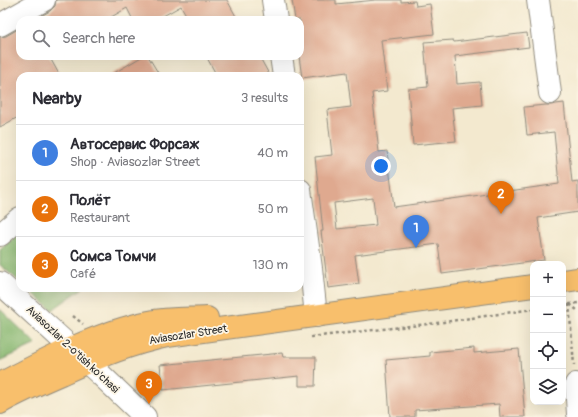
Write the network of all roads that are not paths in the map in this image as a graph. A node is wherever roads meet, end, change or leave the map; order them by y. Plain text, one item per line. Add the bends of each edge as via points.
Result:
1 (44, 0) edge
2 (273, 0) edge
3 (538, 0) edge
4 (275, 16) edge
5 (2, 20) edge
6 (282, 60) edge
7 (283, 72) edge
8 (550, 93) dead end
9 (304, 218) edge
10 (16, 221) edge
11 (0, 235) edge
12 (578, 279) edge
13 (566, 281) edge
14 (0, 283) edge
15 (530, 286) edge
16 (316, 316) junction
17 (79, 355) junction
18 (0, 384) edge
19 (576, 384) road end
20 (0, 403) edge
21 (578, 414) edge
22 (146, 417) edge

1 - 5 street
2 - 4 street
3 - 8 street
6 - 7 street
9 - 16 street
10 - 11 street
12 - 13 main road
14 - 17 street, Aviasozlar 2-o'tish ko'chasi
15 - 16 main road, Aviasozlar Street
16 - 17 main road, Aviasozlar Street via 163,320 103,335
17 - 18 main road, Aviasozlar Street
17 - 20 main road, Aviasozlar Street via 47,380
17 - 22 street, Aviasozlar 2-o'tish ko'chasi
19 - 21 street

